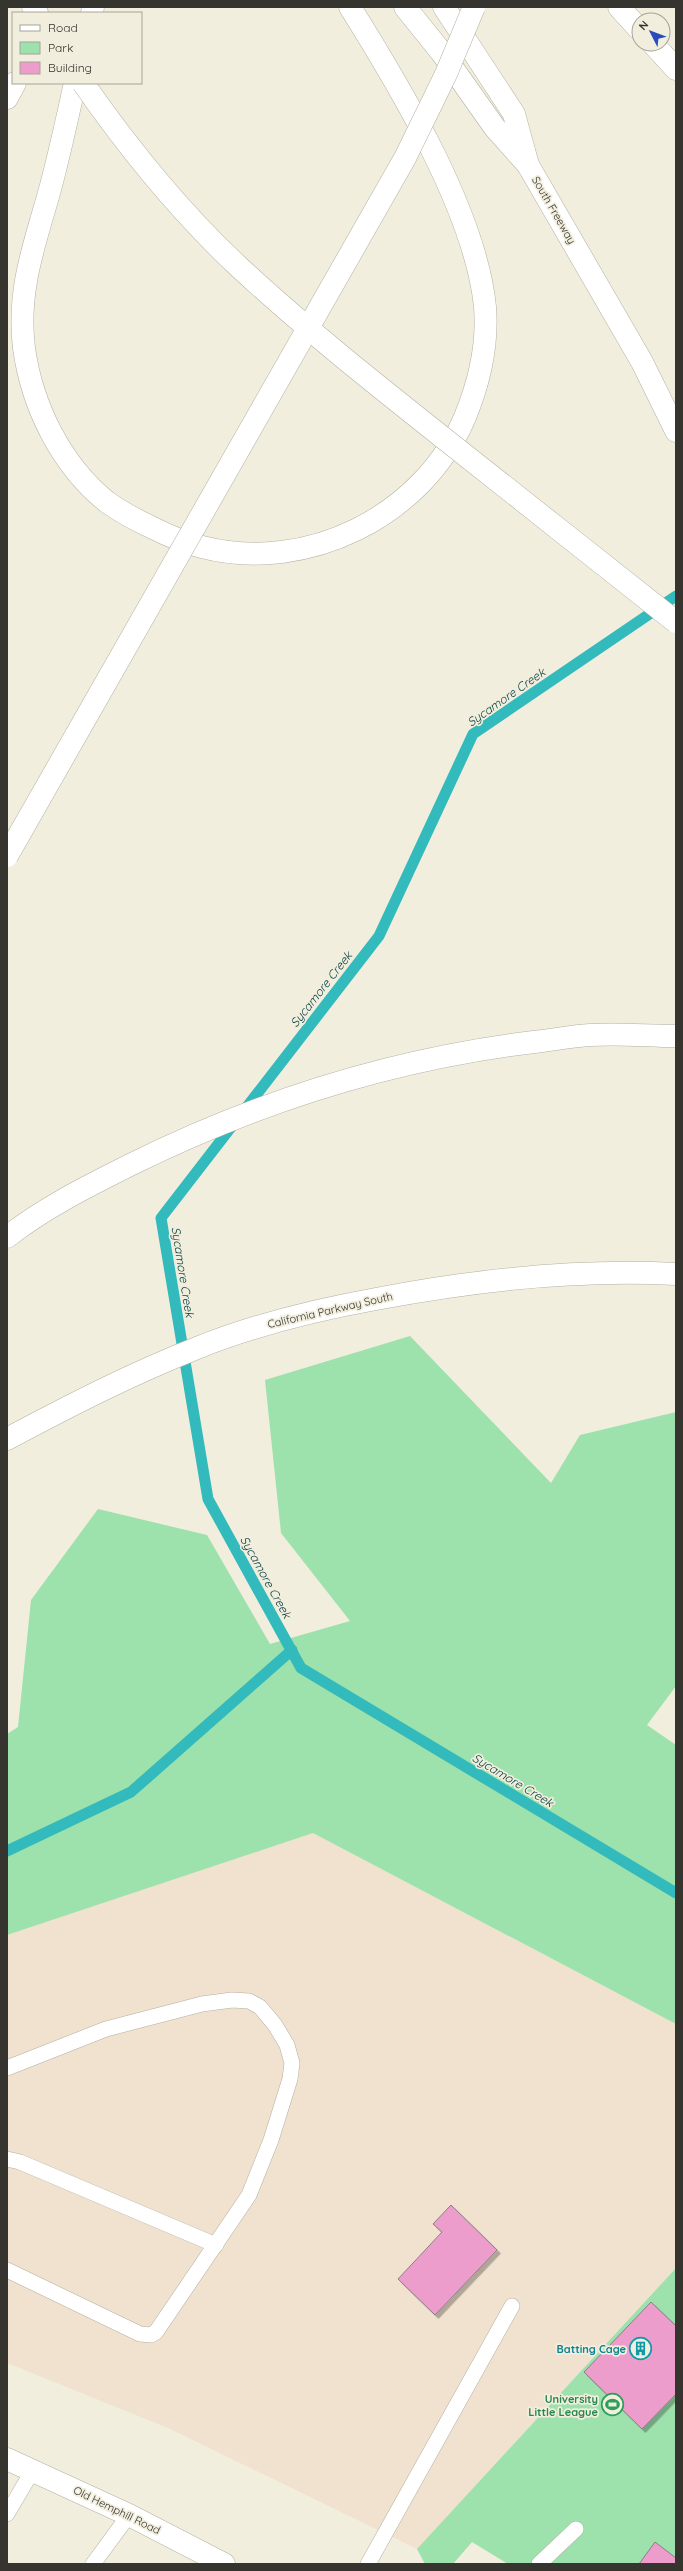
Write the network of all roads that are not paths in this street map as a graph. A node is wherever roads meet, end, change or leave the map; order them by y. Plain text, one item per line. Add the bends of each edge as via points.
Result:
1 (350, 7) edge
2 (405, 7) edge
3 (444, 7) edge
4 (474, 7) edge
5 (619, 7) edge
6 (631, 20) edge
7 (660, 52) edge
8 (676, 69) edge
9 (14, 84) edge
10 (75, 84) edge
11 (84, 84) edge
12 (7, 98) edge
13 (528, 165) junction
14 (676, 431) edge
15 (676, 622) edge
16 (7, 856) edge
17 (676, 1036) edge
18 (7, 1237) edge
19 (676, 1274) edge
20 (7, 1439) edge
21 (7, 2068) edge
22 (7, 2160) edge
23 (216, 2244) junction
24 (7, 2270) edge
25 (512, 2306) dead end
26 (7, 2459) edge
27 (33, 2470) junction
28 (7, 2514) edge
29 (129, 2514) junction
30 (576, 2529) dead end
31 (93, 2564) edge
32 (224, 2564) edge
33 (368, 2564) edge
34 (539, 2564) edge

1 - 10 main road via 392,77 436,160 457,207 480,275 485,309 484,340 479,372 470,403 458,433 438,464 391,511 365,527 332,541 294,550 262,553 204,548 182,541 142,523 109,503 83,479 62,452 44,418 31,383 24,346 23,309 26,269 50,191
2 - 13 main road, South Freeway via 442,53 495,128
3 - 13 main road via 514,114
4 - 16 main road, bridge via 446,74 405,158
5 - 6 main road
7 - 8 main road
9 - 12 main road
11 - 15 main road, bridge via 157,179 186,213 244,272 382,390
13 - 14 main road, South Freeway via 642,362
17 - 18 main road via 591,1035 522,1043 440,1055 352,1079 272,1104 187,1136 92,1183
19 - 20 main road, California Parkway South via 641,1272 501,1278 351,1303 270,1323 198,1347 119,1381
21 - 23 lane via 106,2029 202,2004 240,2000 260,2007 287,2045 292,2063 290,2079 271,2140 249,2195
22 - 23 lane via 20,2162
23 - 24 lane via 162,2325 151,2336 140,2334
25 - 33 lane
26 - 27 main road, Old Hemphill Road
27 - 28 lane
27 - 29 main road, Old Hemphill Road
29 - 31 lane
29 - 32 main road, Old Hemphill Road
30 - 34 lane

